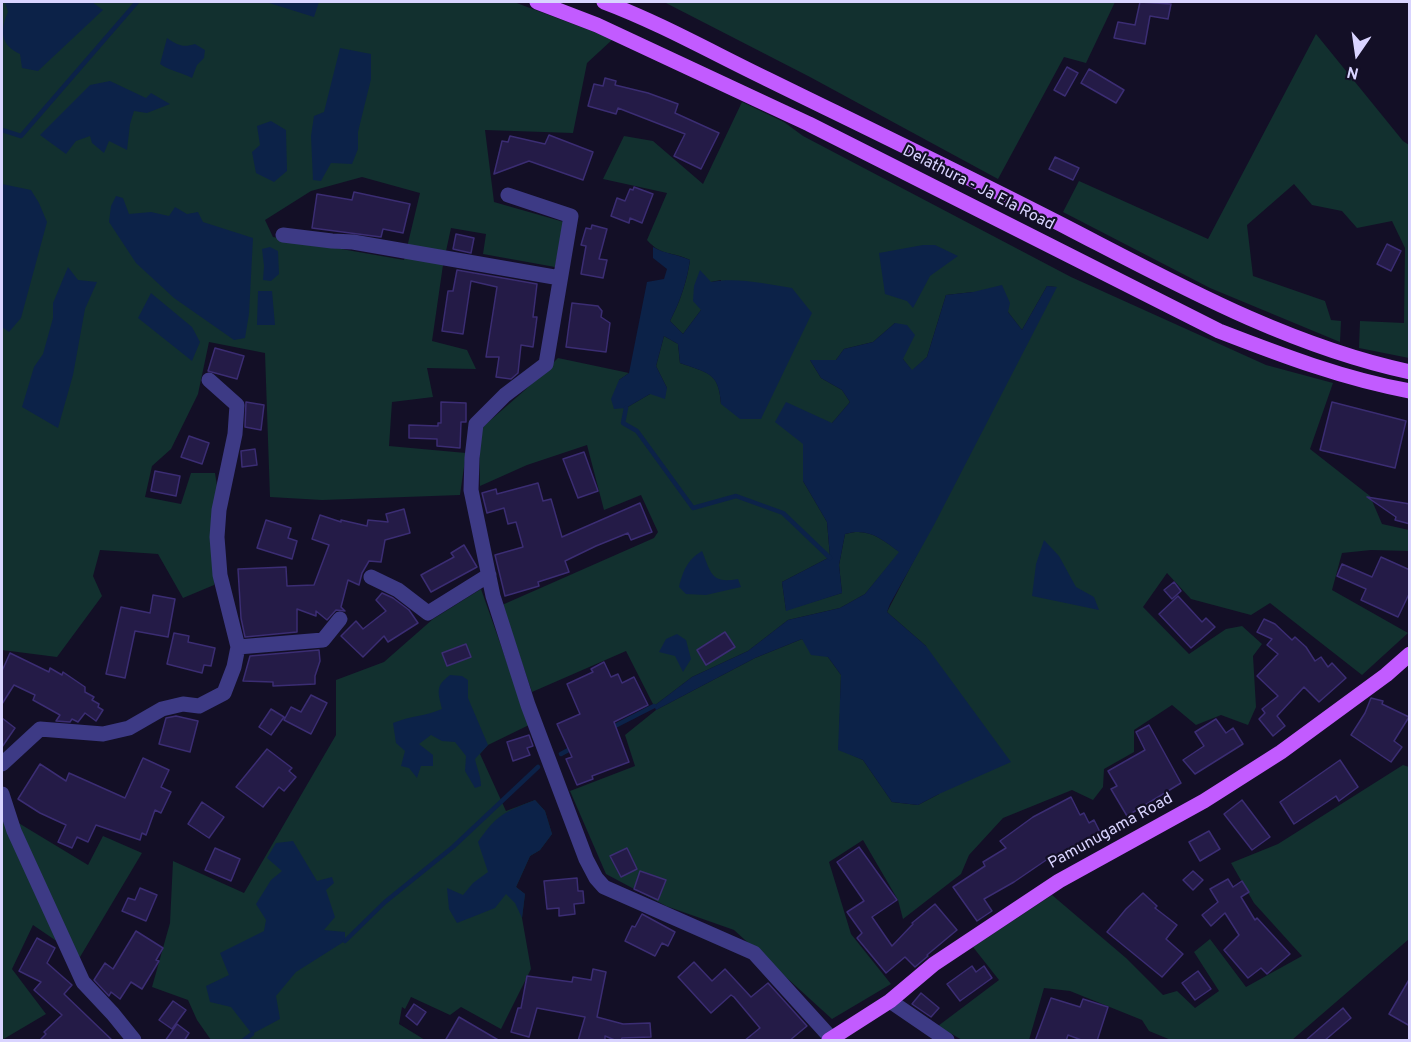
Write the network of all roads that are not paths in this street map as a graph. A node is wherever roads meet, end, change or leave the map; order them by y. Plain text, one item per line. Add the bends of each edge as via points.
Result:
1 (537, 2) edge
2 (604, 2) edge
3 (508, 195) dead end
4 (283, 235) dead end
5 (560, 278) junction
6 (1410, 372) edge
7 (209, 380) dead end
8 (1410, 391) edge
9 (489, 575) junction
10 (371, 577) dead end
11 (339, 619) dead end
12 (238, 647) junction
13 (1410, 654) edge
14 (2, 764) edge
15 (2, 794) edge
16 (890, 1001) junction
17 (830, 1040) edge
18 (134, 1041) edge
19 (947, 1041) edge

1 - 8 main road, Delathura - Ja Ela Road via 597,25 809,124 1219,331 1342,375
2 - 6 main road, Delathura - Ja Ela Road via 972,178 1242,315 1312,343
3 - 5 street via 571,216
4 - 5 street via 353,242
5 - 9 street via 546,363 504,395 476,424 471,490
7 - 12 street via 237,405 217,537 220,575
9 - 10 street via 428,613 398,590
9 - 17 street via 528,705 596,878 610,890 754,952
11 - 12 street via 323,640
12 - 14 street via 224,693 199,706 183,704 162,709 129,728 103,734 40,729
13 - 16 main road, Pamunugama Road via 1281,752 1204,801 1059,881 934,964
15 - 18 street via 14,831 83,982
16 - 17 main road, Pamunugama Road
16 - 19 street

